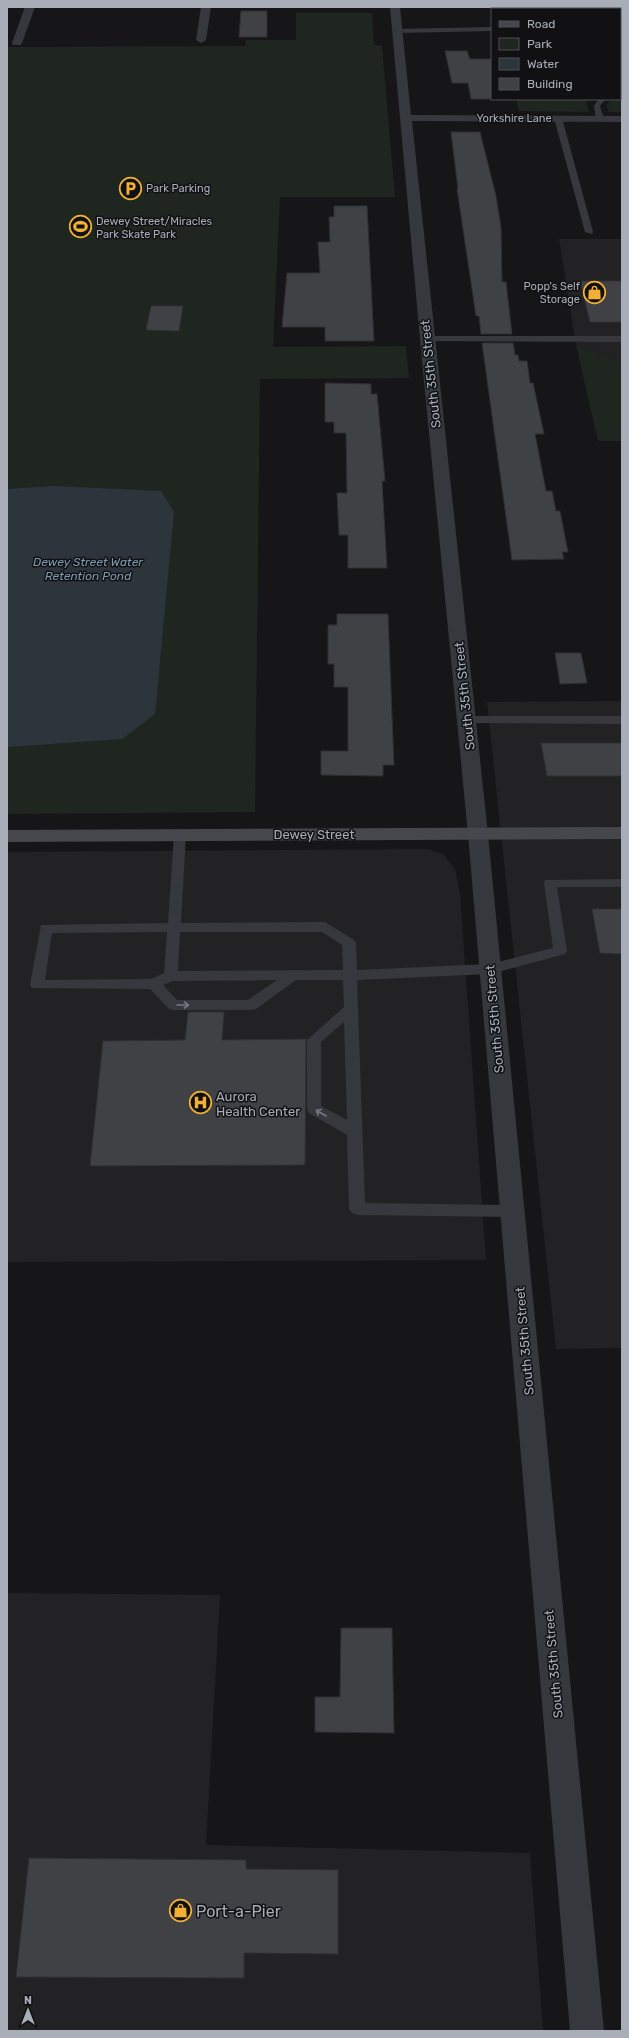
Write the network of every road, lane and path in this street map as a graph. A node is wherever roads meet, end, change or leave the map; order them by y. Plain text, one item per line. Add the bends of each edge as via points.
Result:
1 (30, 7) edge
2 (206, 7) edge
3 (395, 7) edge
4 (491, 29) edge
5 (397, 31) junction
6 (201, 40) dead end
7 (17, 43) dead end
8 (601, 100) edge
9 (405, 118) junction
10 (558, 118) junction
11 (600, 118) junction
12 (622, 119) edge
13 (589, 232) dead end
14 (427, 339) junction
15 (622, 339) edge
16 (467, 720) junction
17 (622, 720) edge
18 (622, 833) edge
19 (180, 834) junction
20 (478, 834) junction
21 (7, 836) edge
22 (622, 883) edge
23 (174, 928) junction
24 (490, 969) junction
25 (294, 975) junction
26 (350, 975) junction
27 (171, 976) junction
28 (153, 984) junction
29 (351, 1009) junction
30 (355, 1132) junction
31 (512, 1211) junction
32 (587, 2031) edge

1 - 7 street
2 - 6 street
3 - 5 street, South 35th Street
4 - 5 lane
5 - 9 street, South 35th Street
8 - 11 lane via 597,106
9 - 10 street, Yorkshire Lane
9 - 14 street, South 35th Street
10 - 11 street, Yorkshire Lane
10 - 13 lane
11 - 12 street, Yorkshire Lane
14 - 15 lane
14 - 16 street, South 35th Street
16 - 17 lane
16 - 20 street, South 35th Street
18 - 20 street, Dewey Street
19 - 20 street, Dewey Street
19 - 21 street, Dewey Street
19 - 23 lane
20 - 24 street, South 35th Street
22 - 24 lane via 550,883 560,951
23 - 26 lane via 325,927 349,943
23 - 27 lane
23 - 28 lane via 46,928 38,985
24 - 26 lane
24 - 31 street, South 35th Street
25 - 26 lane
25 - 27 lane
28 -> 25 lane via 174,1006 251,1005
26 - 29 lane
27 - 28 lane
29 - 30 lane
30 -> 29 lane via 314,1109 314,1040
30 - 31 lane via 357,1209
31 - 32 street, South 35th Street

